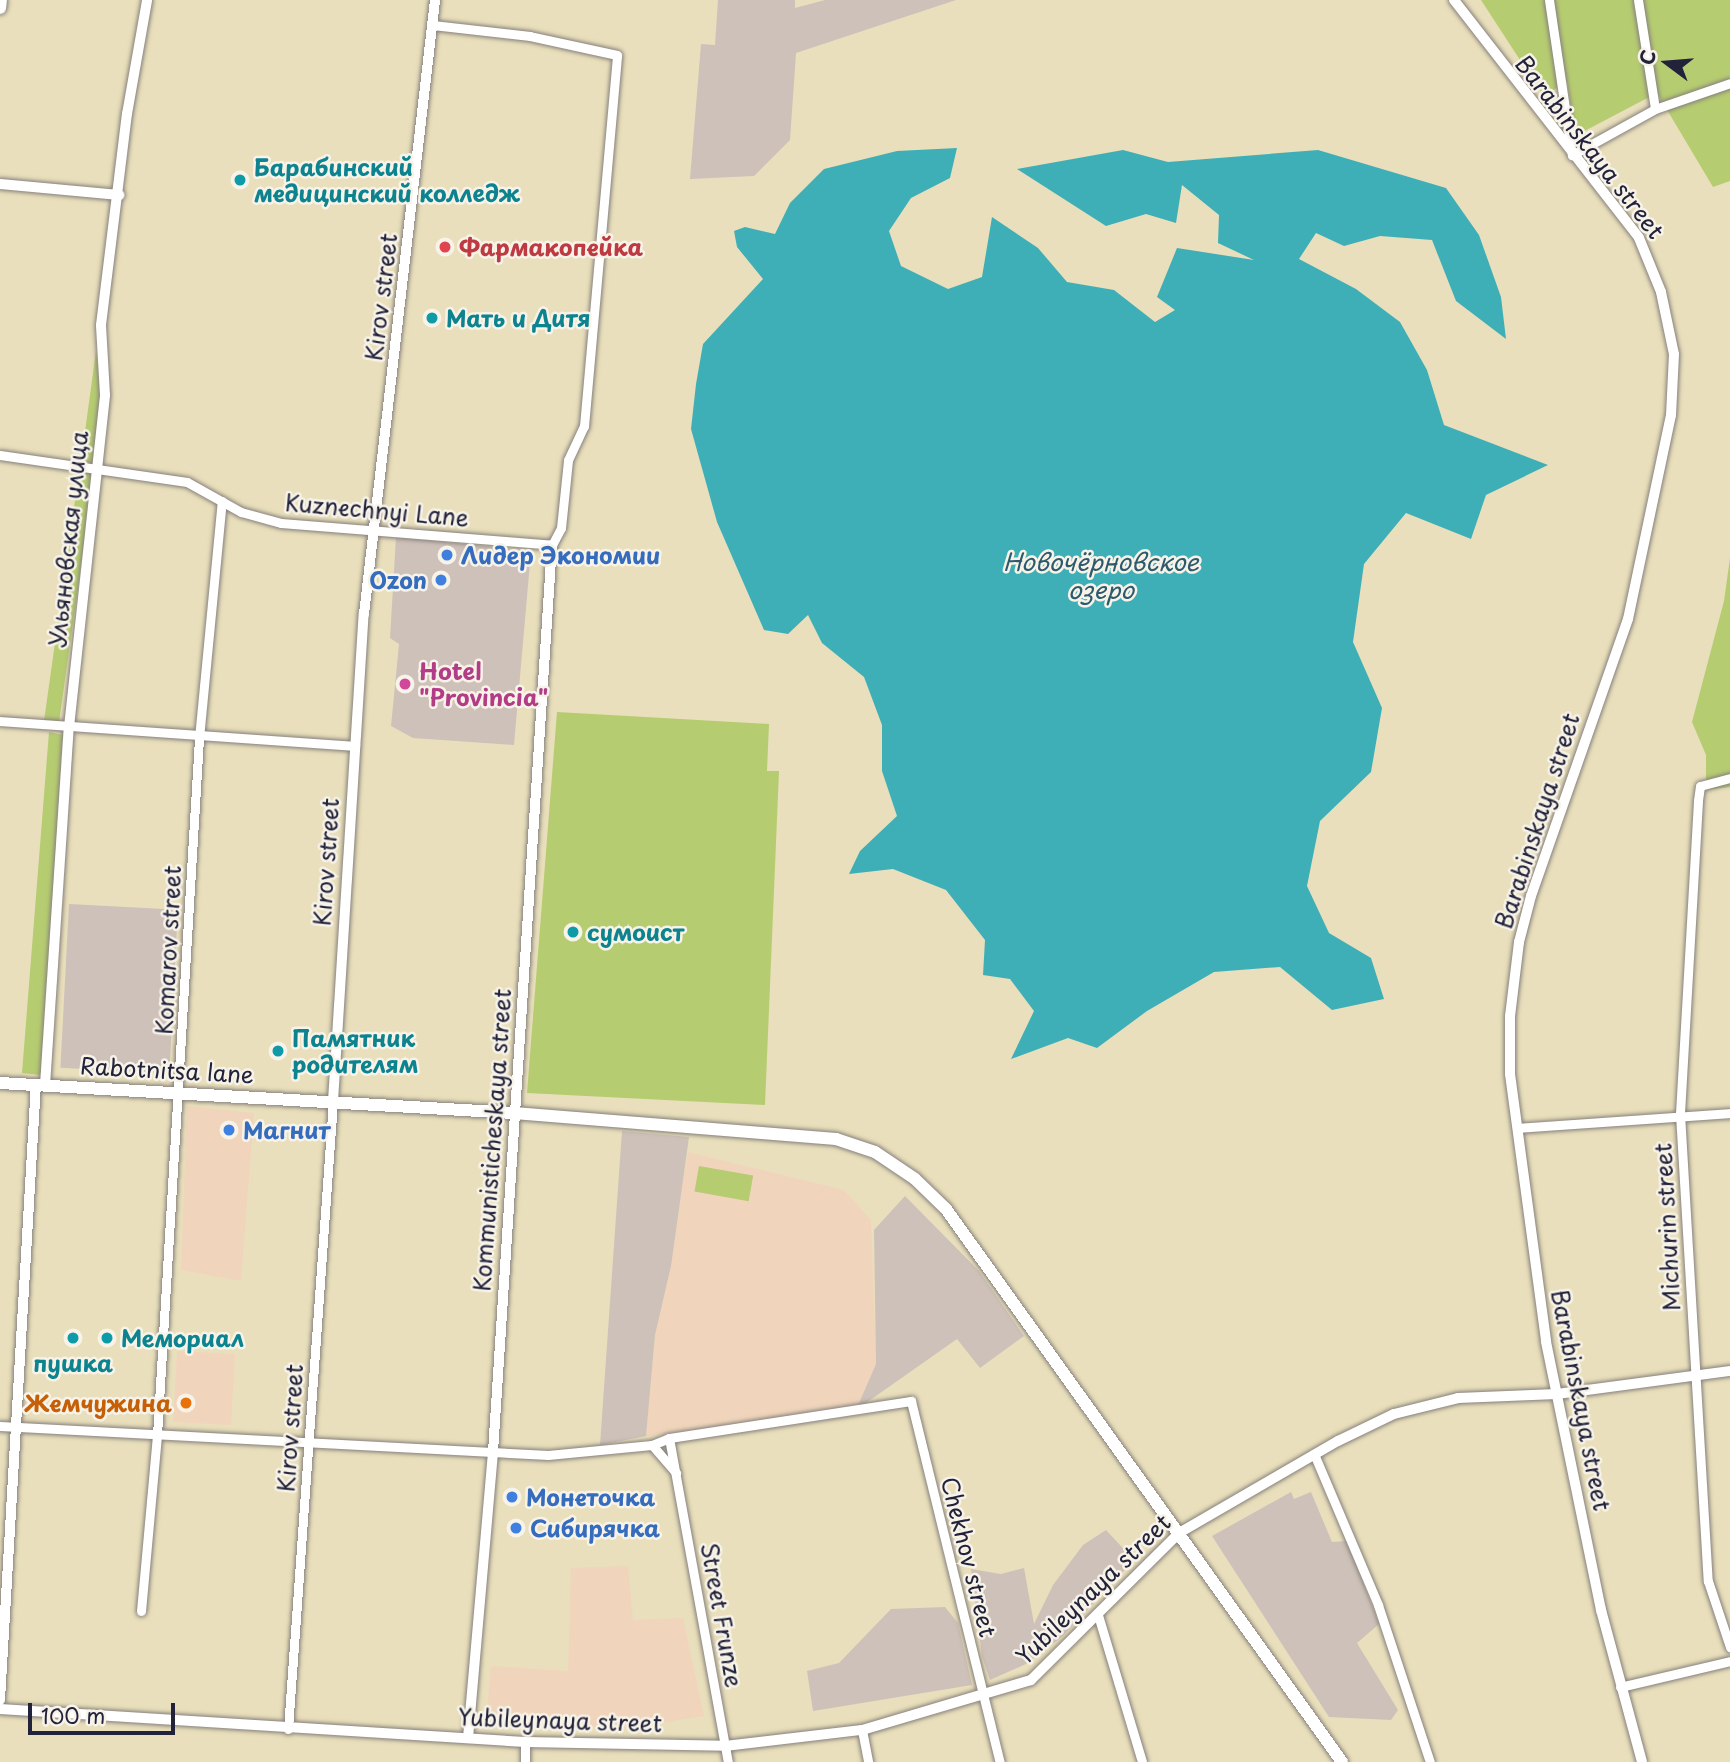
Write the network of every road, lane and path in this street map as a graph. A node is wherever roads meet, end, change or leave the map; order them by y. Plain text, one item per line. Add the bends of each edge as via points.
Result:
1 (1, 0) edge
2 (147, 0) edge
3 (436, 0) edge
4 (1454, 0) edge
5 (1549, 0) edge
6 (1638, 0) edge
7 (0, 8) edge
8 (433, 25) junction
9 (1730, 83) edge
10 (1655, 109) junction
11 (1572, 155) junction
12 (0, 184) edge
13 (120, 195) junction
14 (0, 455) edge
15 (98, 468) junction
16 (222, 501) junction
17 (374, 528) junction
18 (552, 545) junction
19 (0, 721) edge
20 (69, 727) junction
21 (199, 738) junction
22 (355, 746) junction
23 (1730, 778) edge
24 (0, 1083) edge
25 (41, 1084) junction
26 (179, 1090) junction
27 (332, 1101) junction
28 (514, 1113) junction
29 (1730, 1113) edge
30 (1680, 1114) junction
31 (1517, 1128) junction
32 (1730, 1371) edge
33 (1695, 1374) junction
34 (1557, 1394) junction
35 (0, 1426) edge
36 (16, 1427) junction
37 (157, 1435) junction
38 (669, 1438) junction
39 (310, 1442) junction
40 (652, 1445) junction
41 (493, 1452) junction
42 (1314, 1454) junction
43 (678, 1474) junction
44 (1179, 1533) junction
45 (141, 1611) dead end
46 (1098, 1615) junction
47 (2, 1644) edge
48 (1730, 1647) edge
49 (1730, 1661) edge
50 (1620, 1687) junction
51 (984, 1697) junction
52 (0, 1700) edge
53 (0, 1709) edge
54 (289, 1729) junction
55 (862, 1730) junction
56 (468, 1738) junction
57 (525, 1742) junction
58 (725, 1746) junction
59 (525, 1762) edge
60 (727, 1762) edge
61 (868, 1762) edge
62 (1000, 1762) edge
63 (1142, 1762) edge
64 (1342, 1762) edge
65 (1430, 1762) edge
66 (1642, 1762) edge

1 - 7 main road
2 - 13 street, Ульяновская улица via 127,114
3 - 8 street, Kirov street
4 - 11 street, Barabinskaya street
5 - 11 street
6 - 10 street
8 - 17 street, Kirov street
8 - 18 street via 530,36 617,55 584,426 568,460 561,528
9 - 10 street
10 - 11 street
11 - 31 street, Barabinskaya street via 1639,238 1654,268 1674,354 1673,386 1654,506 1620,646 1575,760 1519,942 1510,1028
12 - 13 street
13 - 15 street, Ульяновская улица via 101,325 105,396
14 - 15 street, Kuznechnyi Lane
15 - 16 street, Kuznechnyi Lane via 187,482
15 - 20 street, Ульяновская улица
16 - 17 street, Kuznechnyi Lane via 241,512 281,523
16 - 21 street, Komarov street
17 - 18 street, Kuznechnyi Lane
17 - 22 street, Kirov street
18 - 28 street, Kommunisticheskaya street
19 - 20 street
20 - 21 street
20 - 25 street, Ульяновская улица
21 - 22 street
21 - 26 street, Komarov street
22 - 27 street, Kirov street
23 - 30 street, Michurin street via 1700,786
24 - 25 main road, Rabotnitsa lane
25 - 26 main road, Rabotnitsa lane
25 - 36 street, Ульяновская улица
26 - 27 main road, Rabotnitsa lane
26 - 37 street, Komarov street
27 - 28 main road, Rabotnitsa lane
27 - 39 street, Kirov street
28 - 41 street, Kommunisticheskaya street
28 - 44 main road, Rabotnitsa lane via 836,1139 875,1152 915,1179 946,1209
29 - 30 street
30 - 31 street
30 - 33 street, Michurin street
31 - 34 street, Barabinskaya street
32 - 33 street, Yubileynaya street
33 - 34 street, Yubileynaya street
33 - 48 street, Michurin street via 1708,1581
34 - 42 street, Yubileynaya street via 1458,1398 1432,1404 1394,1414
34 - 50 street, Barabinskaya street
35 - 36 street
36 - 37 street
36 - 47 street, Ульяновская улица
37 - 39 street
37 - 45 street, Komarov street
38 - 40 street
38 - 43 street, Street Frunze
38 - 51 street, Chekhov street via 912,1401
39 - 41 street
39 - 54 street, Kirov street
40 - 41 street via 548,1455
40 - 43 street
41 - 56 street, Kommunisticheskaya street
42 - 44 street, Yubileynaya street
42 - 65 street via 1378,1605
43 - 58 street, Street Frunze
44 - 46 street, Yubileynaya street
44 - 64 main road, Rabotnitsa lane
46 - 51 street, Yubileynaya street via 1031,1680
46 - 63 street
47 - 52 street, Ульяновская улица
49 - 50 street
50 - 66 street, Barabinskaya street
51 - 55 street, Yubileynaya street
51 - 62 street, Chekhov street
53 - 54 street, Yubileynaya street
54 - 56 street, Yubileynaya street
55 - 58 street, Yubileynaya street
55 - 61 street
56 - 57 street, Yubileynaya street
57 - 58 street, Yubileynaya street
57 - 59 street
58 - 60 street, Street Frunze

